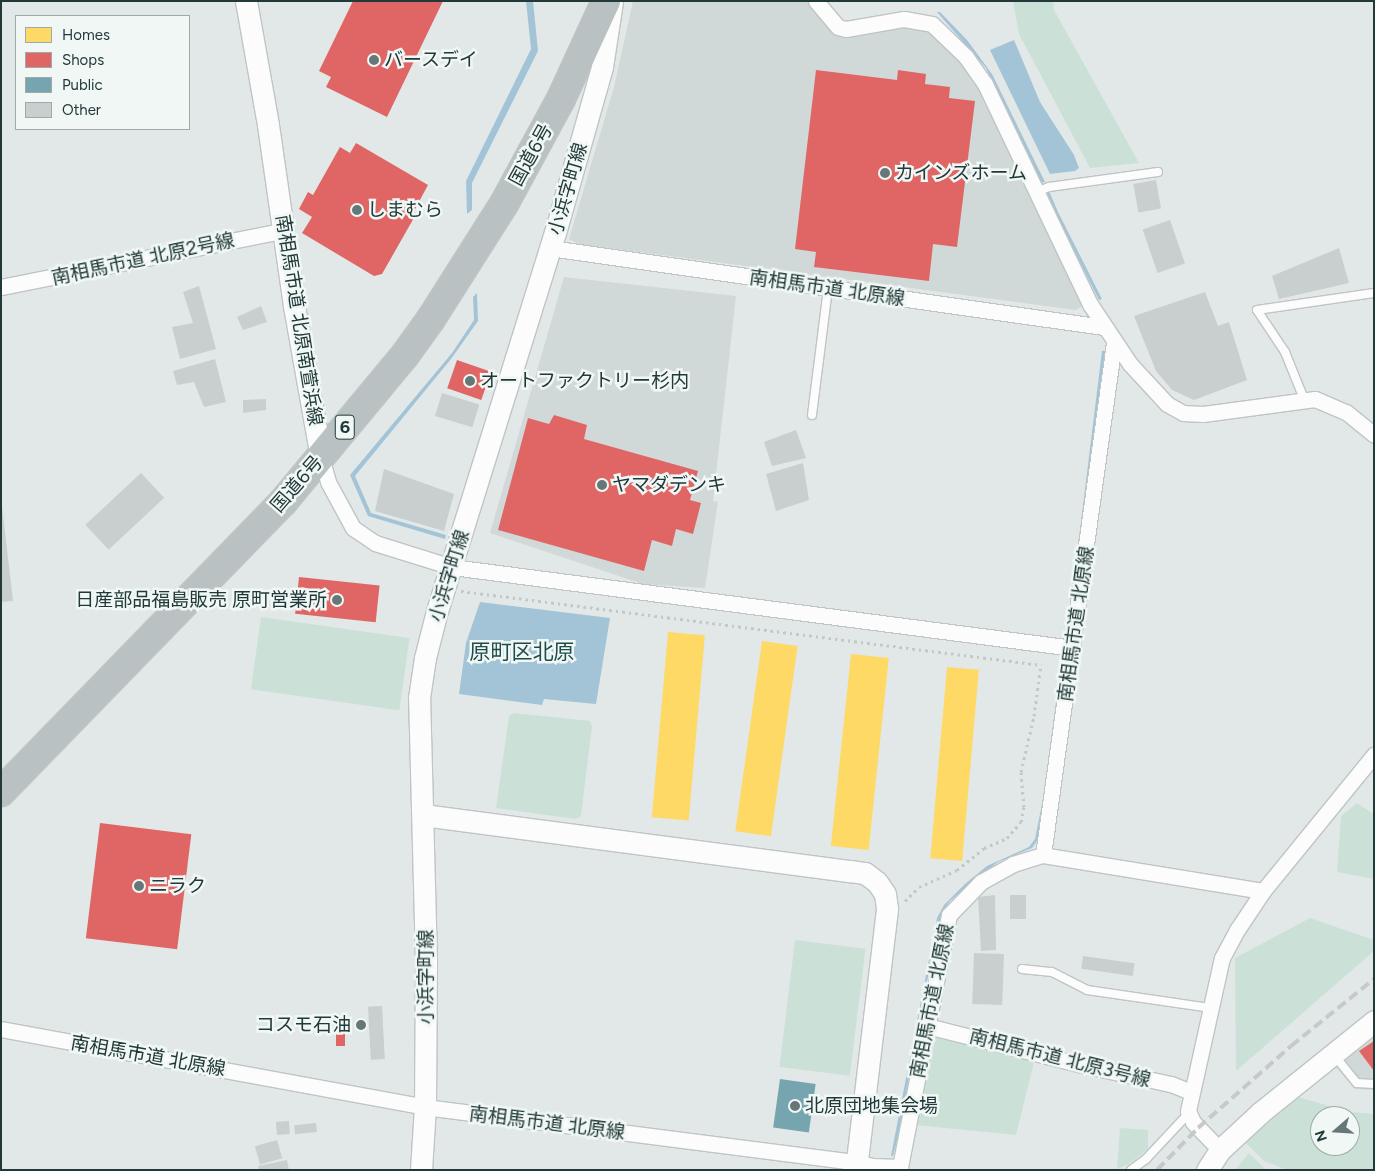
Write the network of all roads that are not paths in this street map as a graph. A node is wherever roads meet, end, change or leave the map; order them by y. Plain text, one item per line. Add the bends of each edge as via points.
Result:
1 (246, 1) edge
2 (606, 1) edge
3 (612, 1) edge
4 (816, 1) edge
5 (1158, 172) dead end
6 (1036, 192) junction
7 (285, 230) junction
8 (550, 248) junction
9 (1, 287) edge
10 (828, 288) junction
11 (1374, 293) edge
12 (1103, 327) junction
13 (1114, 343) junction
14 (1304, 399) junction
15 (812, 415) dead end
16 (1374, 435) edge
17 (321, 457) junction
18 (452, 567) junction
19 (1073, 648) junction
20 (1374, 755) edge
21 (5, 784) edge
22 (423, 815) junction
23 (1043, 855) junction
24 (1264, 891) junction
25 (1022, 969) dead end
26 (1210, 1008) junction
27 (1374, 1020) edge
28 (928, 1026) junction
29 (1, 1029) edge
30 (1333, 1054) junction
31 (1374, 1084) edge
32 (1192, 1092) junction
33 (425, 1107) junction
34 (1188, 1114) junction
35 (1220, 1150) junction
36 (857, 1167) edge
37 (421, 1170) edge
38 (1131, 1170) edge
39 (1207, 1170) edge

1 - 7 street, 南相馬市道 北原南萱浜線
2 - 17 highway, 国道6号 / 6 via 561,100 504,204 405,355
3 - 8 street, 小浜字町線 via 602,67
4 - 6 street via 838,26 846,29 904,19 922,20 938,27 966,57 985,84
5 - 6 lane via 1049,187
6 - 12 street
7 - 9 street, 南相馬市道 北原2号線
7 - 17 street, 南相馬市道 北原南萱浜線 via 294,306
8 - 10 street, 南相馬市道 北原線
8 - 18 street, 小浜字町線
10 - 12 street, 南相馬市道 北原線
10 - 15 lane
11 - 14 lane via 1257,310 1285,352
12 - 13 street
13 - 14 street via 1167,404 1183,412 1214,413
13 - 19 street, 南相馬市道 北原線
14 - 16 street via 1316,399 1335,406
17 - 18 street, 南相馬市道 北原南萱浜線 via 328,482 353,528 375,543
17 - 21 highway, 国道6号 / 6 via 283,502
18 - 19 street, 南相馬市道 北原南萱浜線
18 - 22 street, 小浜字町線 via 426,658 419,698
19 - 23 street, 南相馬市道 北原線
20 - 24 street
22 - 33 street, 小浜字町線
22 - 36 street via 850,871 865,874 877,882 885,894 887,909
23 - 24 street
23 - 28 street, 南相馬市道 北原線 via 1013,864 981,882 949,915
24 - 26 street via 1236,930 1222,958
25 - 26 lane via 1052,972 1087,990
26 - 32 street
27 - 30 street
28 - 32 street, 南相馬市道 北原3号線 via 1171,1084
28 - 36 street, 南相馬市道 北原線 via 900,1167
29 - 33 street, 南相馬市道 北原線
30 - 31 lane via 1357,1083
30 - 35 street
32 - 34 street
33 - 36 street, 南相馬市道 北原線
33 - 37 street, 小浜字町線
34 - 35 street
34 - 38 lane via 1146,1159
35 - 39 street

